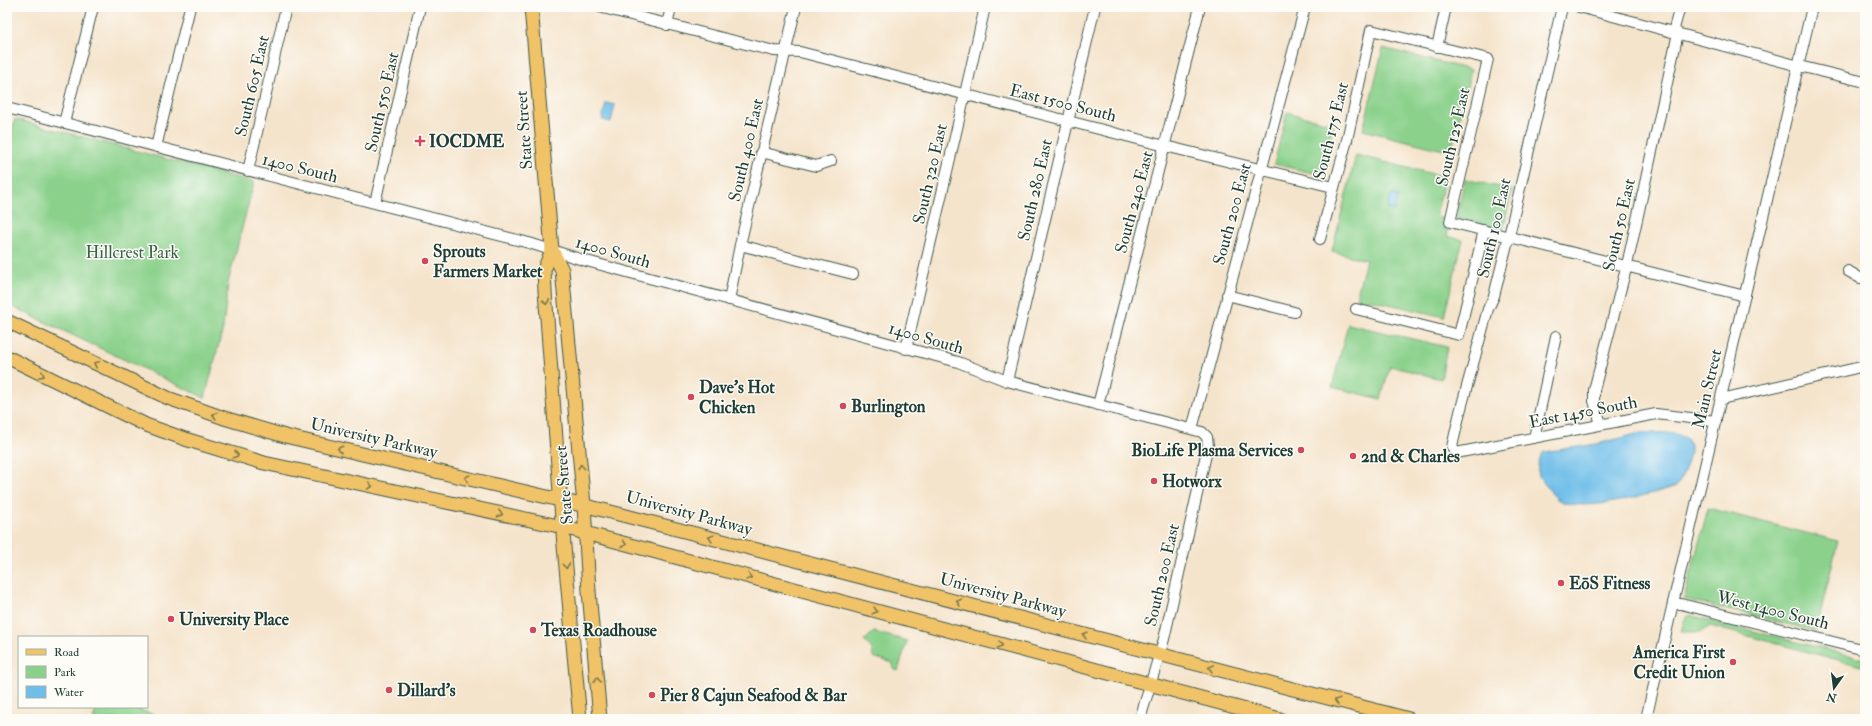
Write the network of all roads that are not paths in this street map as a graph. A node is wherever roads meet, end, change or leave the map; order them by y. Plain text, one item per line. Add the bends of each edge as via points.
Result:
1 (93, 7) edge
2 (190, 7) edge
3 (286, 7) edge
4 (420, 7) edge
5 (531, 7) edge
6 (599, 7) edge
7 (671, 7) edge
8 (796, 7) edge
9 (985, 7) edge
10 (1095, 7) edge
11 (1200, 7) edge
12 (1305, 7) edge
13 (1446, 7) edge
14 (1562, 7) edge
15 (1579, 7) edge
16 (1680, 7) edge
17 (1812, 7) edge
18 (667, 25) junction
19 (1676, 32) junction
20 (1437, 47) junction
21 (786, 52) junction
22 (1799, 66) junction
23 (1865, 82) edge
24 (965, 95) junction
25 (7, 108) edge
26 (1067, 121) junction
27 (64, 123) junction
28 (1165, 146) junction
29 (156, 147) junction
30 (761, 152) junction
31 (831, 161) dead end
32 (1260, 168) junction
33 (248, 171) junction
34 (1333, 187) junction
35 (375, 203) junction
36 (1484, 230) junction
37 (1509, 236) junction
38 (1320, 239) dead end
39 (740, 246) junction
40 (552, 250) junction
41 (1627, 265) junction
42 (1848, 271) dead end
43 (853, 274) dead end
44 (1865, 278) edge
45 (1227, 295) junction
46 (1745, 296) junction
47 (729, 300) junction
48 (1356, 309) dead end
49 (1294, 312) dead end
50 (7, 321) edge
51 (1556, 336) dead end
52 (906, 349) junction
53 (7, 357) edge
54 (1865, 366) edge
55 (1006, 381) junction
56 (1721, 399) junction
57 (1098, 405) junction
58 (1716, 422) junction
59 (1601, 424) junction
60 (1192, 429) junction
61 (1207, 437) joint
62 (1534, 438) junction
63 (1456, 453) joint
64 (561, 500) junction
65 (584, 505) junction
66 (563, 527) junction
67 (586, 534) junction
68 (1673, 602) junction
69 (1865, 650) edge
70 (1159, 655) junction
71 (1150, 684) junction
72 (1403, 718) edge
73 (580, 719) edge
74 (600, 719) edge
75 (1140, 719) edge
76 (1280, 719) edge
77 (1646, 719) edge

1 - 27 street
2 - 29 street
3 - 33 street, South 605 East
4 - 35 street, South 550 East
5 - 40 main road, State Street
6 - 18 street, East 1500 South
7 - 18 street
8 - 21 street, South 400 East
9 - 24 street, South 320 East
10 - 26 street, South 280 East
11 - 28 street, South 240 East
12 - 32 street, South 200 East
13 - 20 street
14 - 37 street, South 100 East
15 - 19 street
16 - 19 street, South 50 East
17 - 22 street, Main Street
18 - 21 street, East 1500 South
19 - 22 street
19 - 41 street, South 50 East
20 - 34 street, South 175 East via 1371,30 1347,140
20 - 36 street, South 125 East via 1488,59 1450,222
21 - 24 street, East 1500 South via 800,52
21 - 30 street, South 400 East
22 - 23 street
22 - 46 street, Main Street
24 - 26 street, East 1500 South
24 - 52 street, South 320 East
25 - 27 street, 1400 South
26 - 28 street, East 1500 South
26 - 55 street, South 280 East
27 - 29 street, 1400 South
28 - 32 street, East 1500 South
28 - 57 street, South 240 East
29 - 33 street, 1400 South
30 - 31 street via 816,166
30 - 39 street, South 400 East
32 - 34 street, East 1500 South
32 - 45 street, South 200 East
33 - 35 street, 1400 South
34 - 38 street, South 175 East
35 - 40 street, 1400 South
36 - 37 street
36 - 48 street via 1459,334
37 - 41 street
37 - 63 street, South 100 East via 1460,412 1452,447
39 - 43 street
39 - 47 street, South 400 East
40 - 47 street, 1400 South
40 -> 64 main road, State Street via 544,270
65 -> 40 main road, State Street via 562,270
41 - 46 street
41 - 59 street, South 50 East via 1594,390 1594,401
42 - 44 street
45 - 49 street
45 - 60 street, South 200 East
46 - 56 street, Main Street
47 - 52 street, 1400 South
64 -> 50 main road, University Parkway via 340,449 239,422 168,398
51 - 62 street
52 - 55 street, 1400 South via 958,362
53 -> 66 main road via 146,425 225,452 286,469
54 - 56 street
55 - 57 street, 1400 South
56 - 58 street, Main Street
57 - 60 street, 1400 South
58 - 59 street, East 1450 South via 1656,414
58 - 68 street, Main Street
59 - 62 street, East 1450 South
60 - 61 street, 1400 South via 1202,432
61 - 70 street, South 200 East via 1208,446
62 - 63 street, East 1450 South
64 - 65 main road, University Parkway
64 - 66 main road, State Street
65 - 67 main road, State Street
70 -> 65 main road, University Parkway
66 - 67 main road
66 -> 73 main road, State Street
67 -> 71 main road
74 -> 67 main road, State Street
68 - 69 street, West 1400 South
68 - 77 street, Main Street
70 - 71 street, South 200 East
72 -> 70 main road, University Parkway
71 - 75 street, South 200 East
71 - 76 main road

